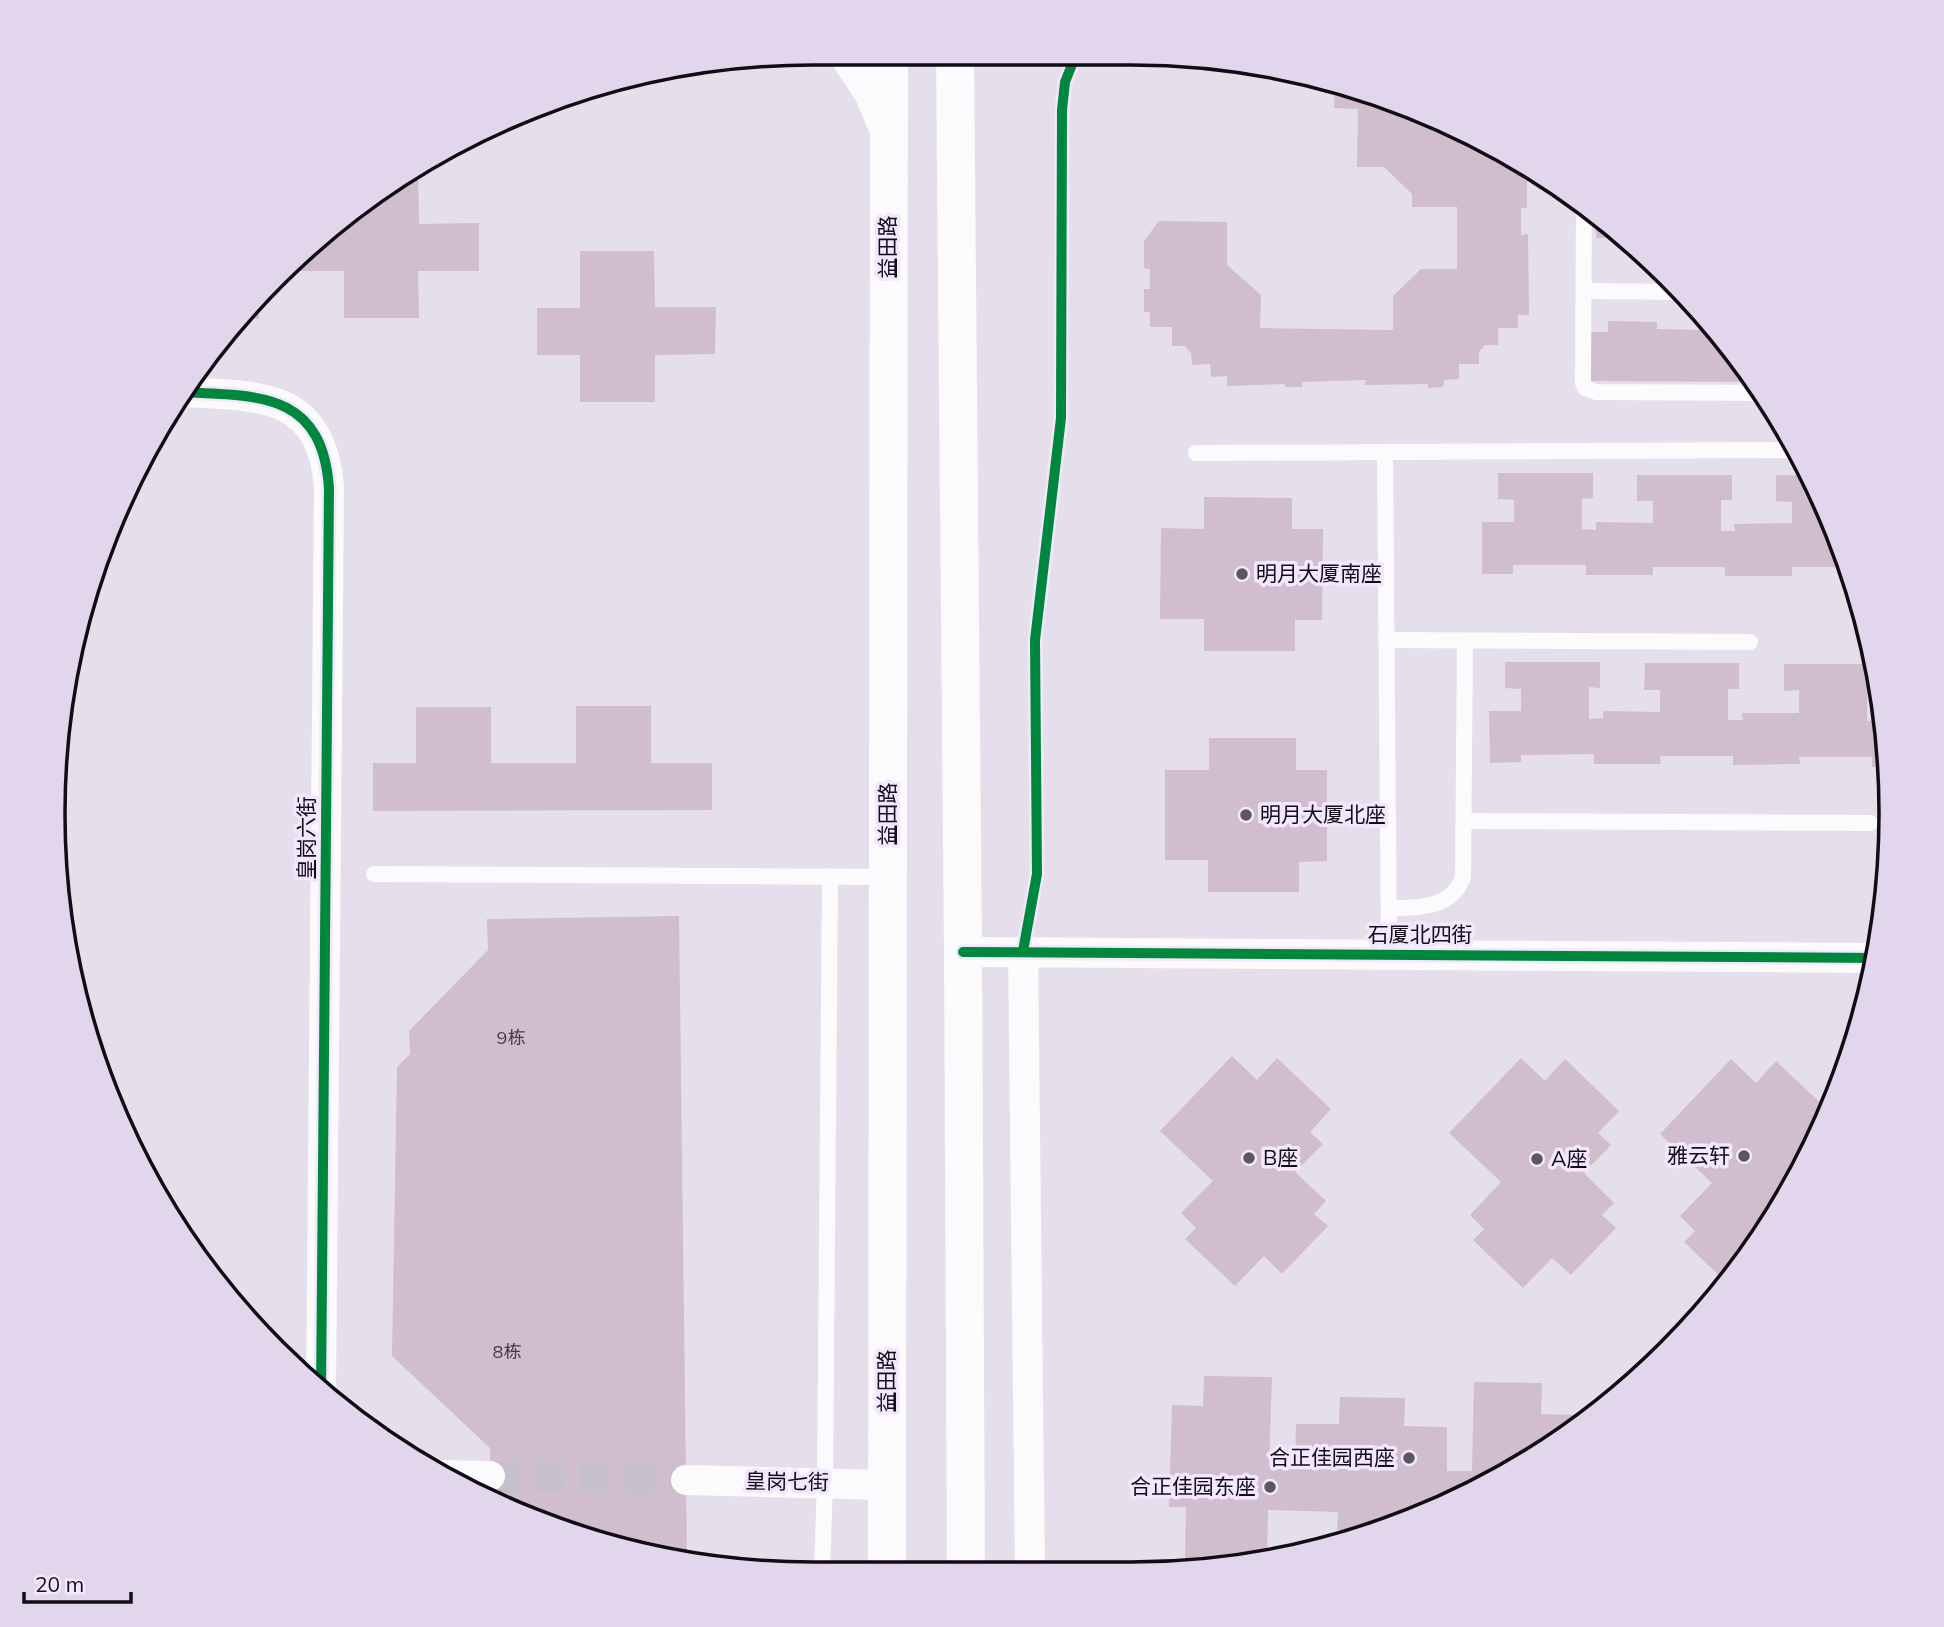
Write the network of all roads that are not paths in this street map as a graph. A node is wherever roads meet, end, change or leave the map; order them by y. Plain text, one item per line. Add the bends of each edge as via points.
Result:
1 (855, 65) edge
2 (888, 65) edge
3 (955, 65) edge
4 (972, 65) edge
5 (955, 121) junction
6 (888, 134) junction
7 (1584, 218) edge
8 (1584, 292) junction
9 (1667, 292) edge
10 (195, 393) edge
11 (1749, 393) edge
12 (1785, 450) edge
13 (1385, 452) junction
14 (1196, 453) dead end
15 (1386, 640) junction
16 (1465, 641) junction
17 (1750, 642) dead end
18 (1464, 821) junction
19 (1870, 823) dead end
20 (374, 874) dead end
21 (830, 876) junction
22 (888, 877) junction
23 (1389, 908) junction
24 (963, 951) junction
25 (1023, 951) junction
26 (1388, 954) junction
27 (1865, 958) edge
28 (321, 1377) edge
29 (464, 1475) edge
30 (490, 1476) tunnel mouth
31 (686, 1480) tunnel mouth
32 (825, 1483) junction
33 (887, 1485) junction
34 (822, 1562) edge
35 (887, 1562) edge
36 (966, 1562) edge
37 (1030, 1562) edge

1 - 6 main road via 873,92
2 - 6 main road, 益田路
3 - 5 main road
4 - 5 main road
5 - 24 main road
6 - 22 main road, 益田路
7 - 8 lane
8 - 9 lane
8 - 11 lane via 1583,383 1587,390
10 - 28 street, 皇岗六街 via 281,404 312,429 327,463
12 - 13 lane
13 - 14 lane
13 - 15 lane
15 - 16 lane
15 - 23 lane
16 - 17 lane
16 - 18 lane
18 - 19 lane
18 - 23 lane via 1464,869 1454,894 1432,905
20 - 21 lane
21 - 22 lane
21 - 32 lane
22 - 33 main road, 益田路
23 - 26 lane
24 - 25 street, 石厦北四街
24 - 36 main road
25 - 26 street, 石厦北四街
25 - 37 street
26 - 27 street, 石厦北四街
29 - 30 street
31 - 32 street, 皇岗七街
32 - 33 street, 皇岗七街
32 - 34 lane
33 - 35 main road, 益田路

